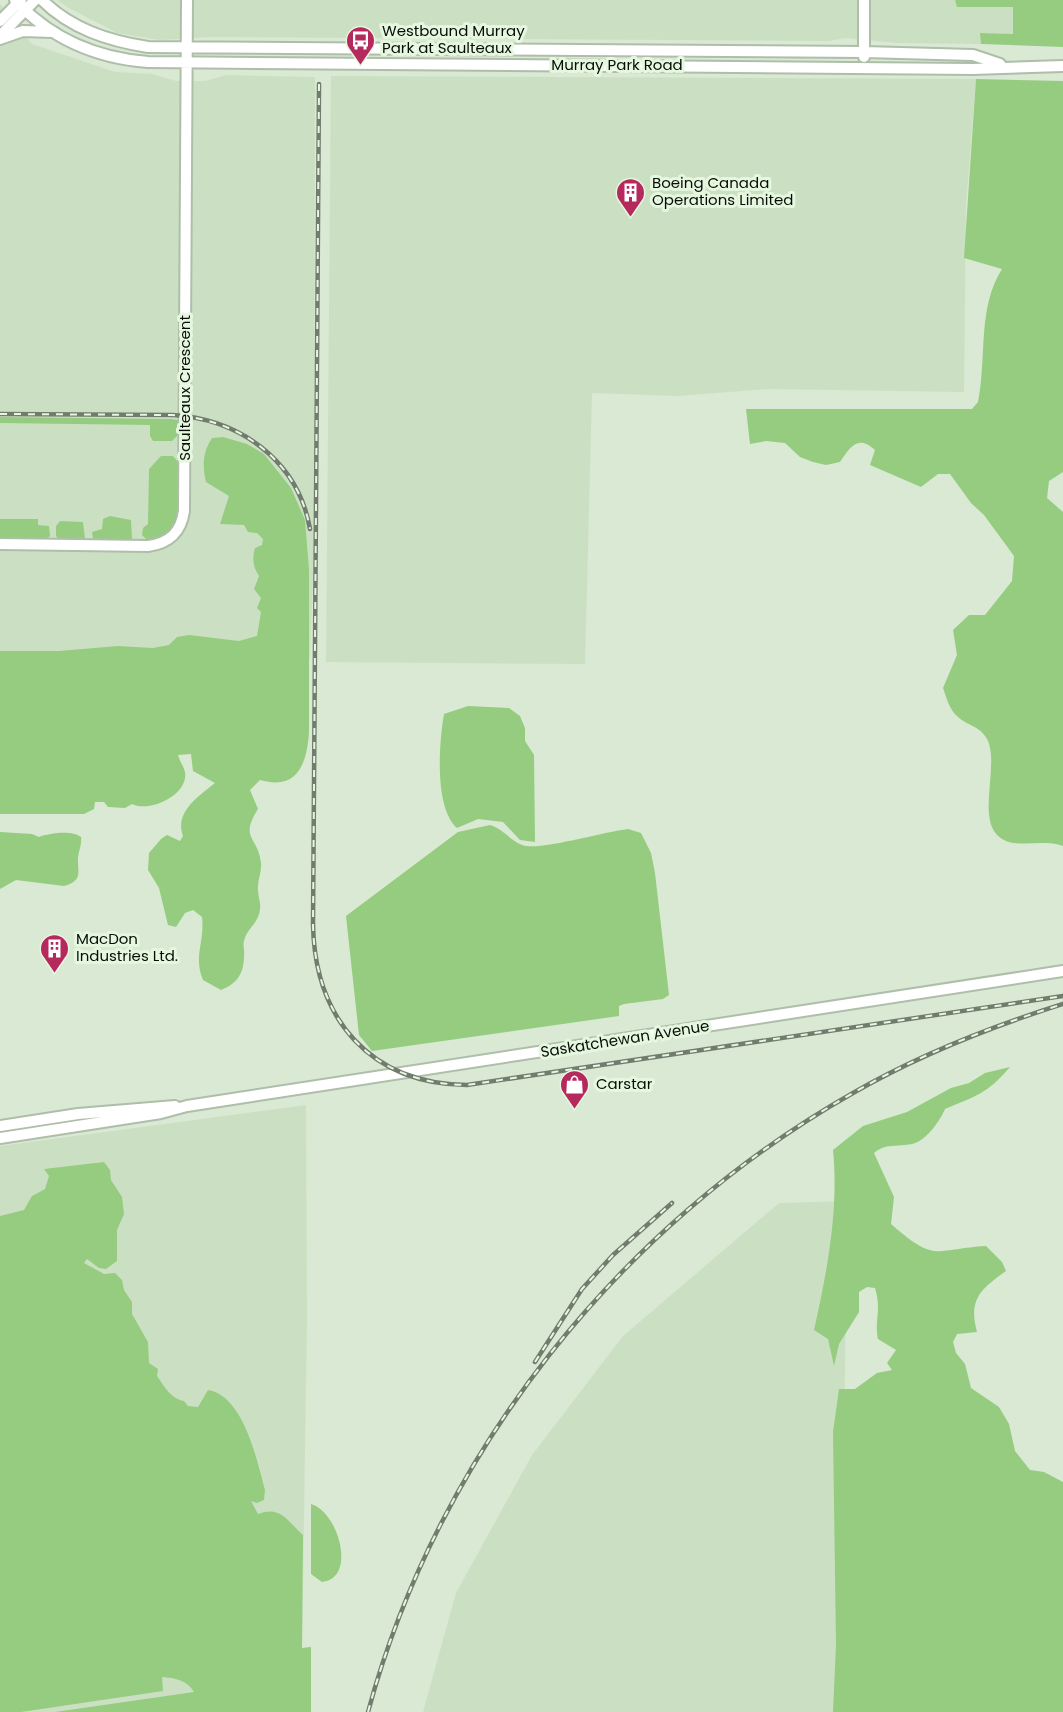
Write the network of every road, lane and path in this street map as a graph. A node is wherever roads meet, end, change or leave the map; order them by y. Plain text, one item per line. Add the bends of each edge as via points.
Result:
1 (35, 0) edge
2 (42, 0) edge
3 (187, 0) edge
4 (864, 0) edge
5 (20, 3) edge
6 (0, 21) edge
7 (53, 33) junction
8 (0, 37) edge
9 (187, 48) junction
10 (368, 49) junction
11 (864, 52) junction
12 (187, 62) junction
13 (354, 63) junction
14 (864, 66) junction
15 (1006, 66) junction
16 (1063, 66) edge
17 (0, 544) edge
18 (1063, 971) edge
19 (187, 1106) junction
20 (0, 1126) edge
21 (0, 1138) edge

1 - 5 street
2 - 9 street, Murray Park Road via 63,18 99,36 148,47
3 - 9 street, Saulteaux Crescent
4 - 11 street
5 - 6 street
5 - 7 street, Murray Park Road
5 - 8 street
7 - 8 street via 23,31
7 - 12 street, Murray Park Road via 85,50 116,59
9 - 10 street, Murray Park Road
9 - 12 street, Saulteaux Crescent
10 - 11 street, Murray Park Road
10 - 13 street
11 - 14 street
11 - 15 street, Murray Park Road via 973,55
12 - 13 street, Murray Park Road
12 - 17 street, Saulteaux Crescent via 181,526 166,541 148,546
13 - 14 street, Murray Park Road
14 - 15 street, Murray Park Road
15 - 16 street, Murray Park Road
18 - 19 street, Saskatchewan Avenue
19 - 20 street, Saskatchewan Avenue via 102,1111
19 - 21 street, Saskatchewan Avenue

